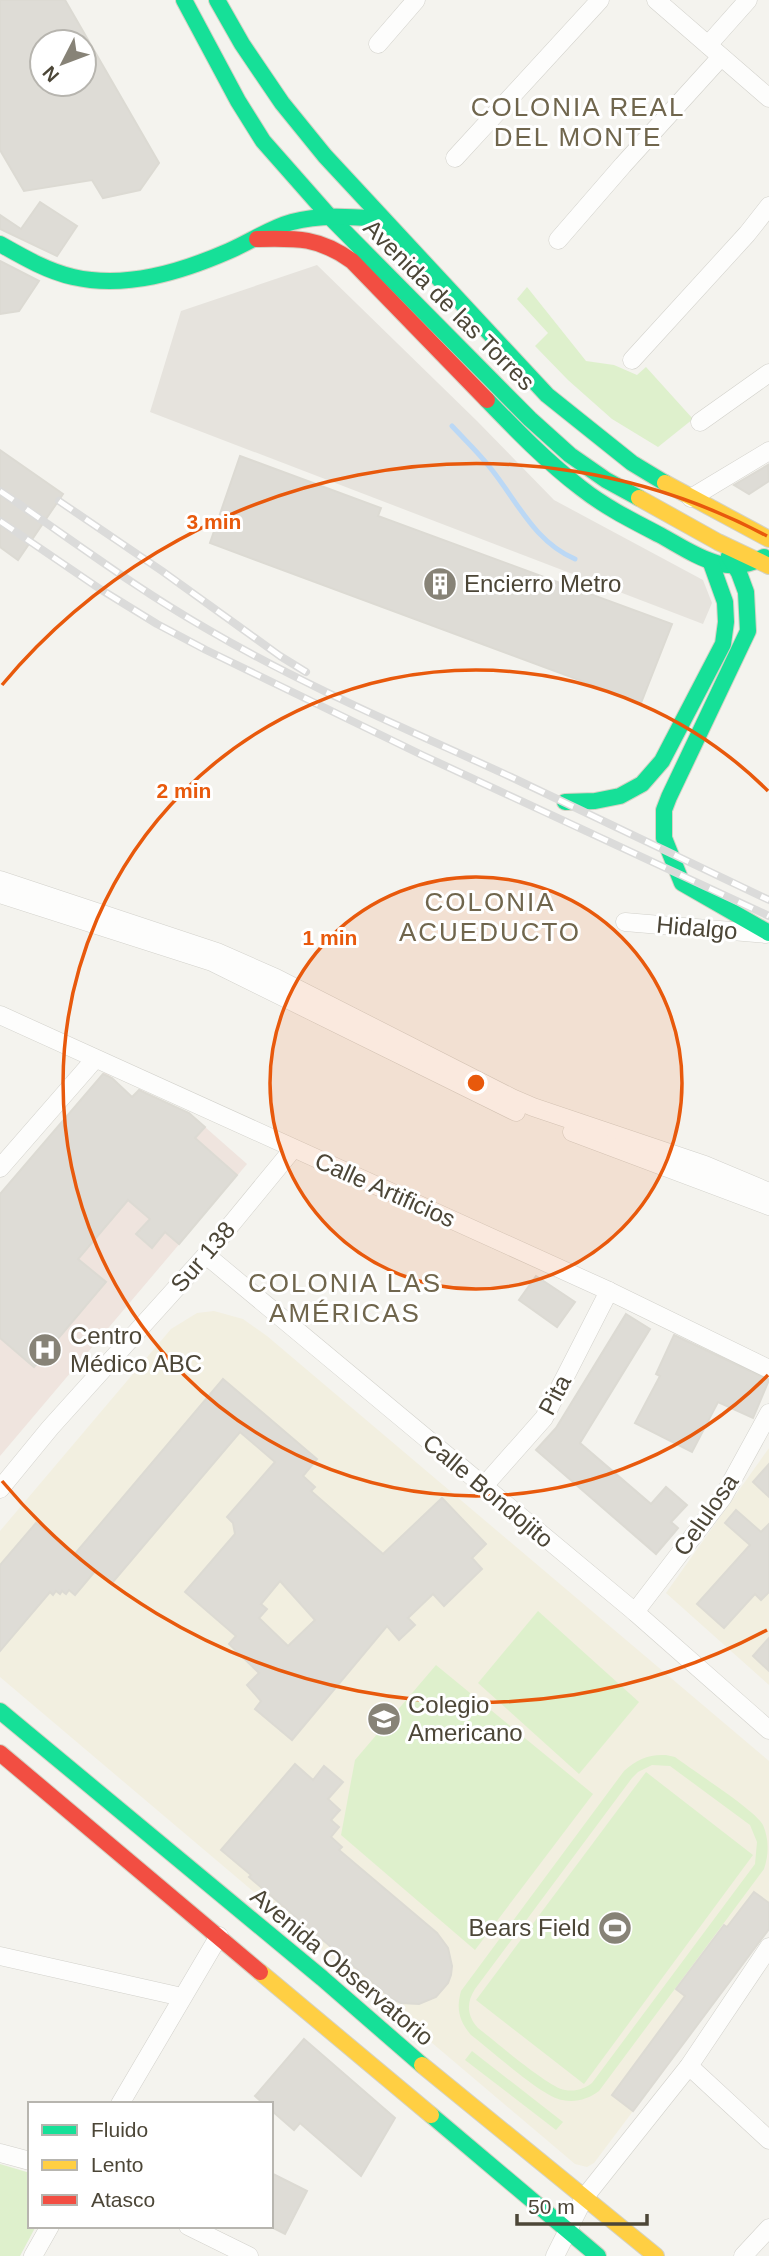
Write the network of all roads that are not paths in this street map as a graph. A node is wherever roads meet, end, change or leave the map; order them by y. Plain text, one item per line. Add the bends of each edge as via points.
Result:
1 (184, 0) edge
2 (217, 0) edge
3 (416, 0) edge
4 (600, 0) edge
5 (656, 0) edge
6 (748, 0) edge
7 (378, 44) dead end
8 (715, 51) junction
9 (769, 98) edge
10 (455, 158) dead end
11 (303, 186) junction
12 (769, 206) edge
13 (330, 217) junction
14 (383, 219) junction
15 (292, 222) junction
16 (257, 239) junction
17 (558, 240) dead end
18 (0, 244) edge
19 (632, 360) dead end
20 (769, 373) edge
21 (700, 422) dead end
22 (769, 451) edge
23 (691, 498) junction
24 (769, 539) edge
25 (718, 542) junction
26 (766, 560) edge
27 (711, 563) junction
28 (737, 568) junction
29 (767, 618) dead end
30 (748, 631) junction
31 (565, 802) dead end
32 (0, 880) edge
33 (0, 894) edge
34 (625, 922) dead end
35 (769, 934) edge
36 (0, 1015) edge
37 (95, 1059) junction
38 (293, 1149) junction
39 (0, 1168) edge
40 (769, 1192) edge
41 (769, 1206) edge
42 (206, 1255) junction
43 (608, 1291) junction
44 (769, 1369) edge
45 (769, 1413) edge
46 (483, 1487) junction
47 (0, 1489) edge
48 (635, 1612) junction
49 (0, 1712) edge
50 (769, 1730) edge
51 (0, 1753) edge
52 (219, 1936) junction
53 (769, 1947) edge
54 (0, 1956) edge
55 (182, 1997) junction
56 (689, 2066) junction
57 (426, 2068) junction
58 (405, 2092) junction
59 (121, 2102) edge
60 (769, 2140) edge
61 (0, 2153) edge
62 (28, 2160) edge
63 (584, 2198) junction
64 (49, 2228) edge
65 (190, 2228) edge
66 (769, 2228) edge
67 (568, 2232) junction
68 (215, 2248) edge
69 (33, 2256) edge
70 (249, 2256) edge
71 (555, 2256) edge
72 (598, 2256) edge
73 (656, 2256) edge
74 (743, 2256) edge

1 - 11 street, Avenida de las Torres via 263,141
2 - 14 street, Avenida de las Torres via 282,103
3 - 7 street
4 - 10 street
5 - 8 street
6 - 8 street
8 - 9 street
8 - 17 street
11 - 13 street, Avenida de las Torres
11 - 15 street via 307,206
12 - 19 street
13 - 14 street
13 - 15 street
13 - 25 street, Avenida de las Torres via 570,456
14 - 23 street, Avenida de las Torres via 547,395 632,463
15 - 16 street
16 - 18 street via 176,270 118,281 74,277
16 - 27 street, Avenida de las Torres via 303,238 335,248 552,465 621,514
20 - 21 street
22 - 23 street
23 - 24 street, Avenida de las Torres
25 - 26 street, Avenida de las Torres
25 - 28 street
26 - 28 street, Avenida de las Torres
27 - 28 street, Avenida de las Torres
27 - 31 street via 724,592 727,628 662,761 640,787 620,798
28 - 30 street via 750,607
29 - 30 street
30 - 35 street via 664,810 664,838 682,883
32 - 40 street via 217,951 523,1102
33 - 41 street via 212,962 514,1111
34 - 35 street, Hidalgo
36 - 37 street, Calle Artificios
37 - 38 street, Calle Artificios
37 - 39 street
38 - 42 street, Sur 138
38 - 43 street, Calle Artificios
42 - 46 street, Calle Bondojito
42 - 47 street, Sur 138
43 - 44 street, Calle Artificios
43 - 46 street, Pita via 544,1418
45 - 48 street, Celulosa via 723,1497
46 - 48 street, Calle Bondojito
48 - 50 street, Calle Bondojito
49 - 57 street, Avenida Observatorio
51 - 52 street
52 - 55 street
52 - 58 street
53 - 56 street
54 - 55 street
55 - 59 street
56 - 60 street
56 - 63 street
57 - 58 street
57 - 63 street, Avenida Observatorio
58 - 67 street
61 - 62 street
63 - 67 street
63 - 73 street, Avenida Observatorio
64 - 69 street
65 - 68 street
66 - 74 street
67 - 71 street
67 - 72 street
68 - 70 street

